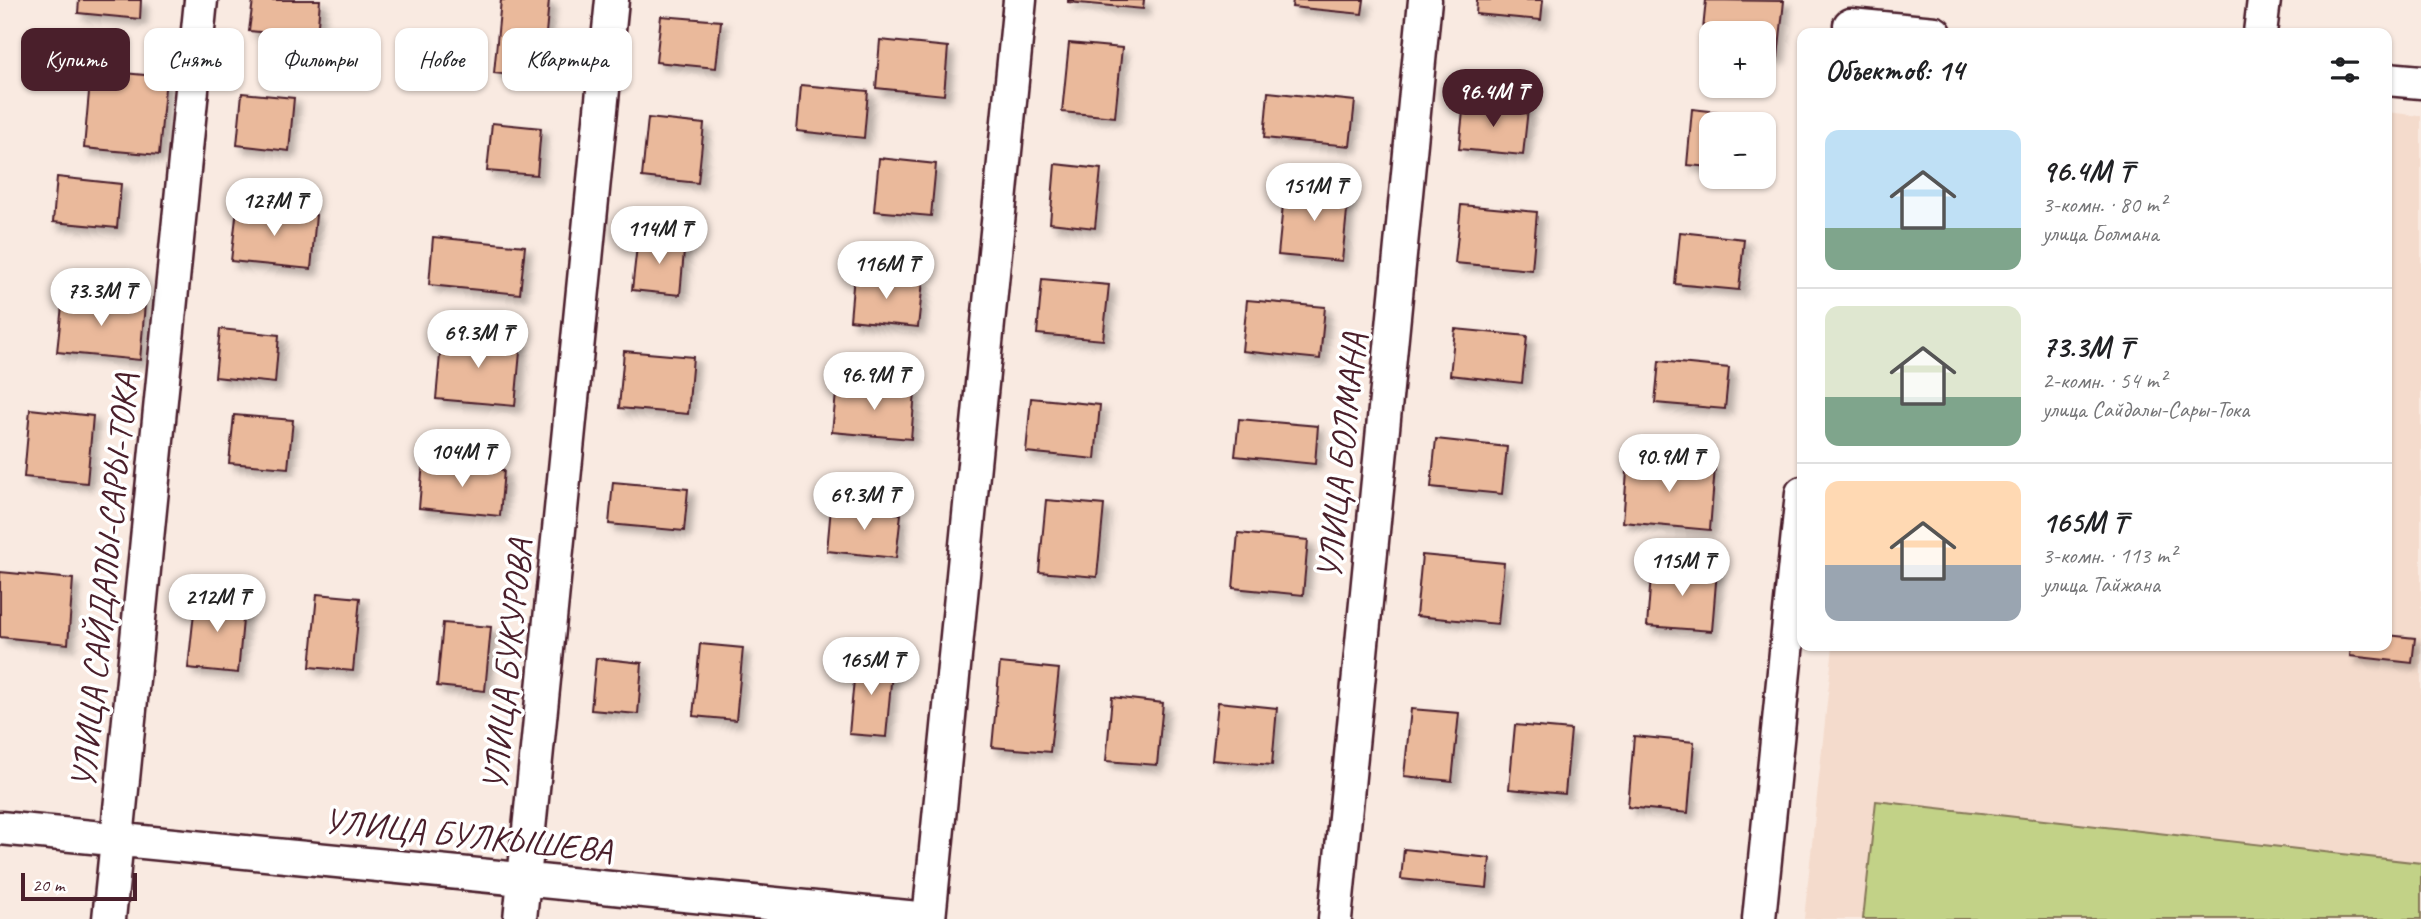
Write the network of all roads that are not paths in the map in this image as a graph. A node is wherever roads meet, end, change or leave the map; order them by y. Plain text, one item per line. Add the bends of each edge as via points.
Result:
1 (201, 0) edge
2 (611, 0) edge
3 (1020, 0) edge
4 (1425, 0) edge
5 (2264, 0) edge
6 (1851, 19) edge
7 (1905, 28) edge
8 (2261, 28) edge
9 (2392, 79) edge
10 (2421, 82) edge
11 (1797, 543) edge
12 (0, 828) edge
13 (117, 839) junction
14 (524, 879) junction
15 (109, 919) edge
16 (520, 919) edge
17 (929, 919) edge
18 (1335, 919) edge
19 (1759, 919) edge

1 - 13 street, УЛИЦА САЙДАЛЫ-САРЫ-ТОКА
2 - 14 street, УЛИЦА БУКУРОВА
3 - 17 street
4 - 18 street, УЛИЦА БОЛМАНА
5 - 8 street
6 - 7 street
9 - 10 street
11 - 19 street
12 - 13 street, УЛИЦА БУЛКЫШЕВА
13 - 14 street, УЛИЦА БУЛКЫШЕВА
13 - 15 street, УЛИЦА САЙДАЛЫ-САРЫ-ТОКА
14 - 16 street, УЛИЦА БУКУРОВА
14 - 17 street, УЛИЦА БУЛКЫШЕВА

